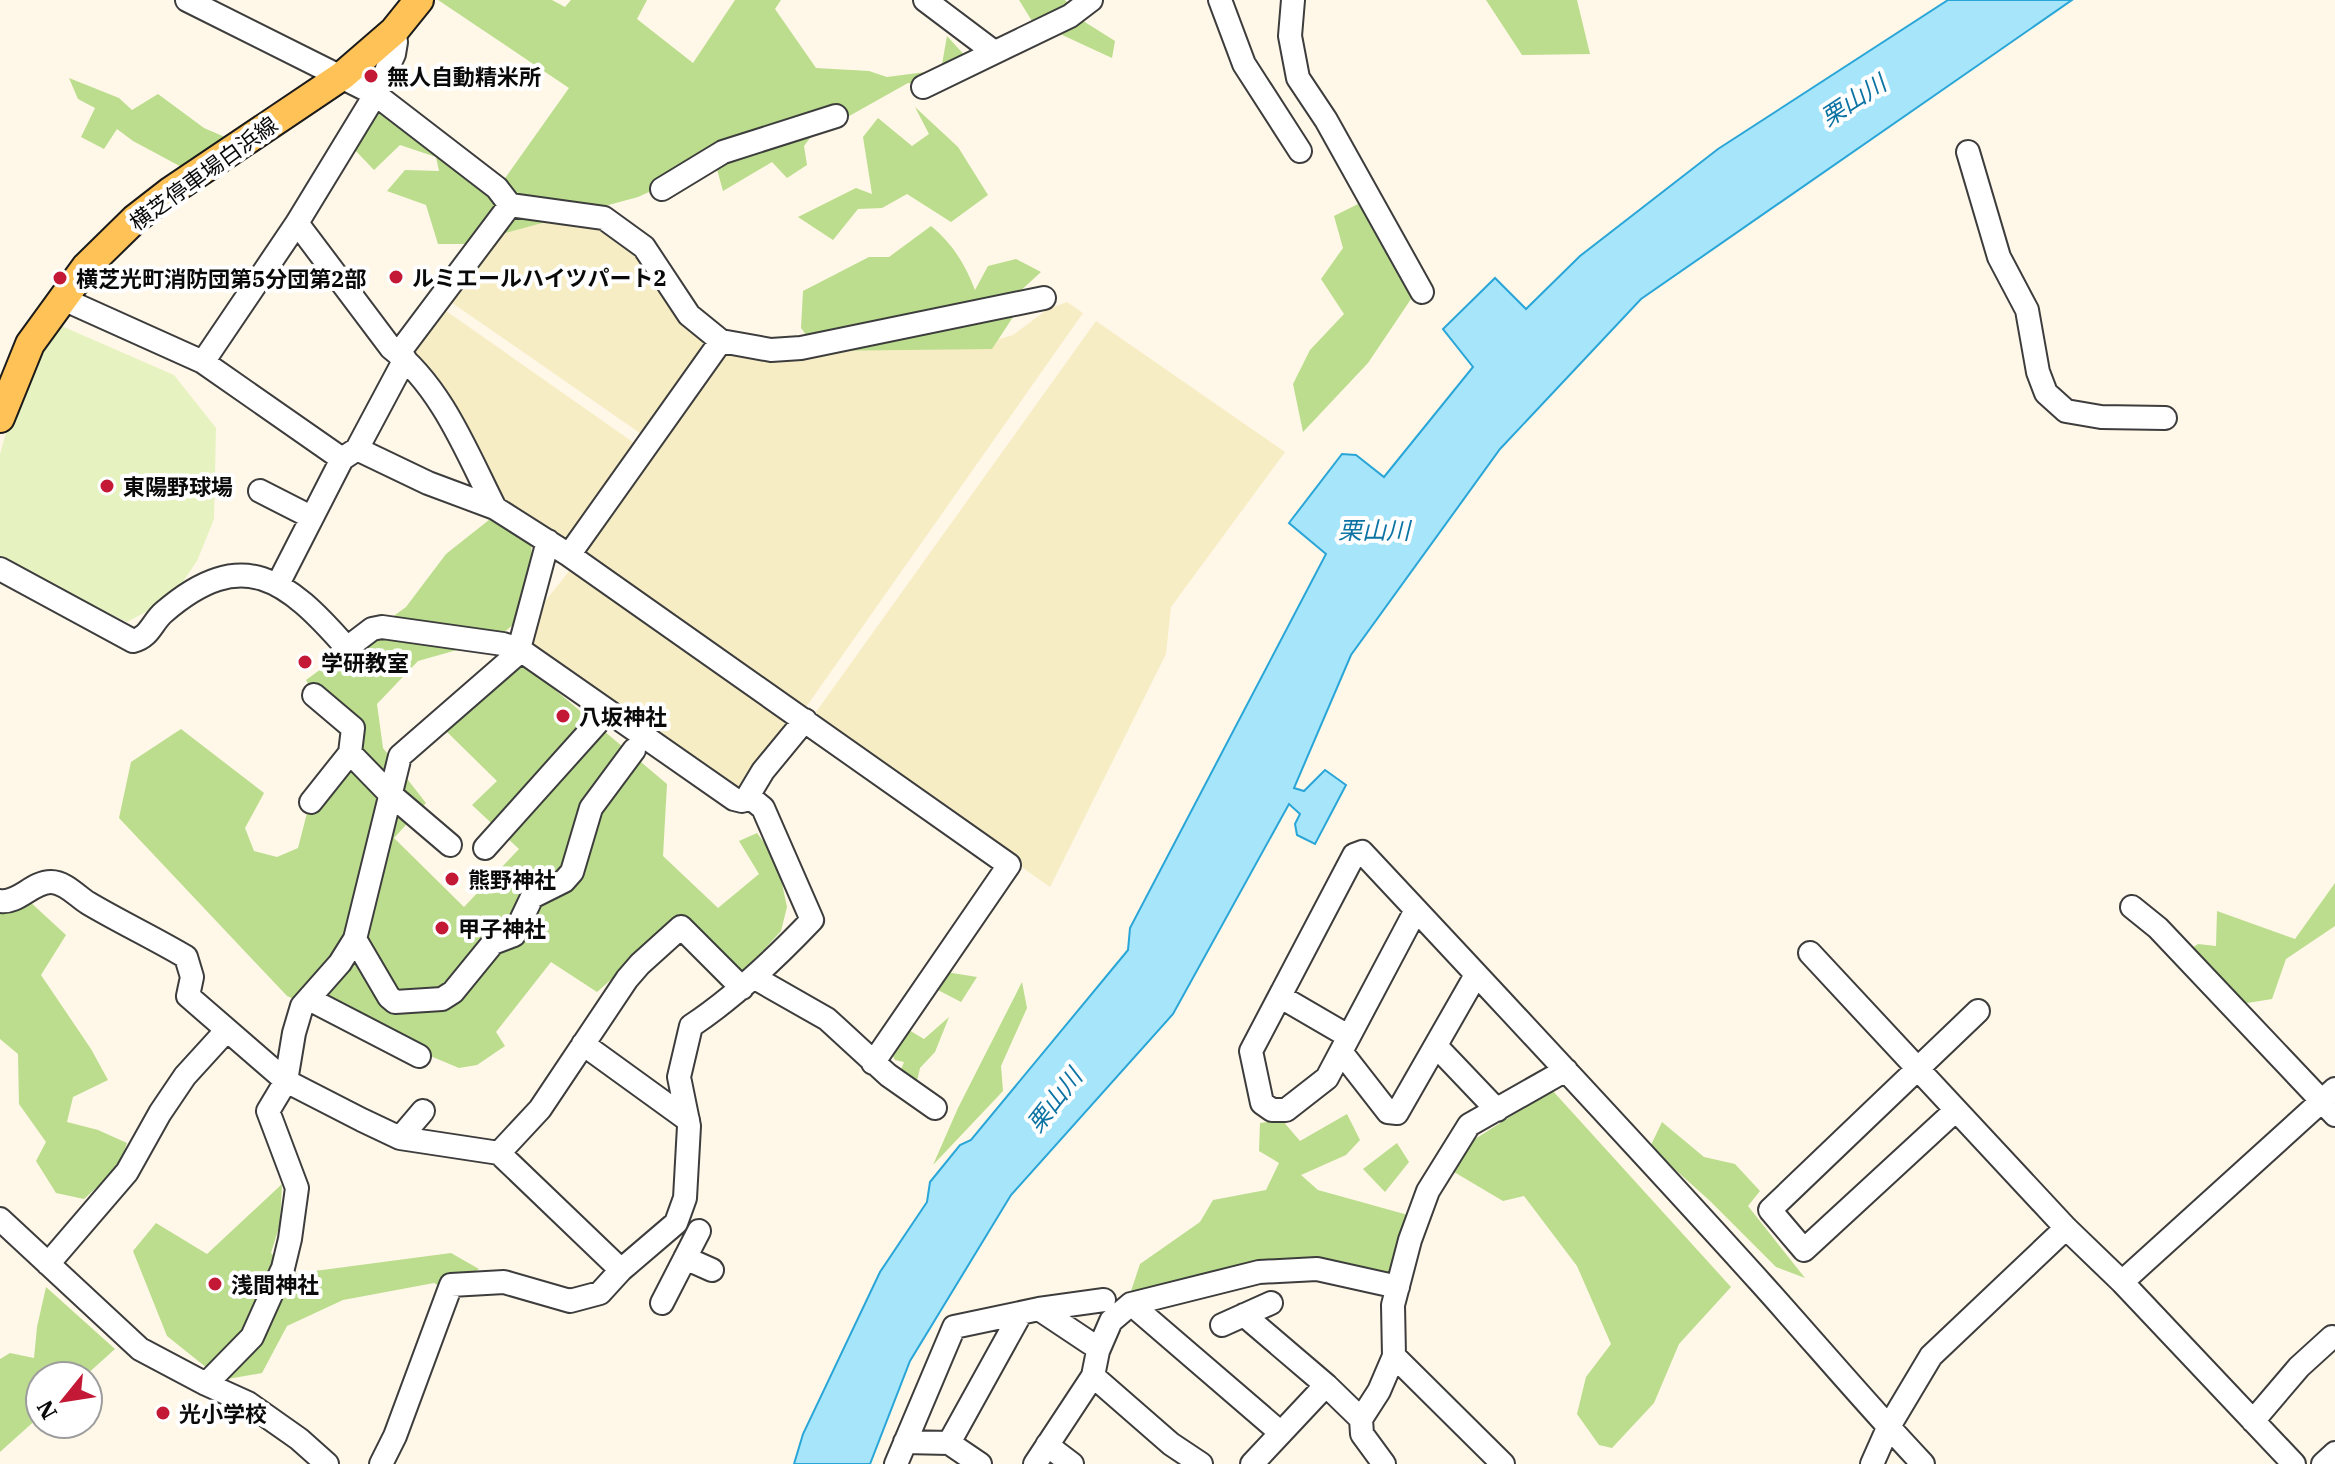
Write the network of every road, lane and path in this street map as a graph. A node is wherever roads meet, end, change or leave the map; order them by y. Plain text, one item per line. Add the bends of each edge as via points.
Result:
1 (187, 0) edge
2 (419, 0) edge
3 (925, 0) edge
4 (1091, 0) edge
5 (1220, 0) edge
6 (1293, 0) edge
7 (394, 31) junction
8 (994, 52) junction
9 (342, 76) junction
10 (923, 87) dead end
11 (375, 94) junction
12 (836, 116) dead end
13 (1300, 151) dead end
14 (1968, 152) dead end
15 (662, 189) dead end
16 (510, 205) junction
17 (297, 223) junction
18 (1422, 292) dead end
19 (1044, 298) dead end
20 (63, 299) junction
21 (721, 341) junction
22 (402, 356) junction
23 (203, 362) junction
24 (0, 418) edge
25 (2165, 418) dead end
26 (350, 454) junction
27 (260, 491) dead end
28 (495, 508) junction
29 (311, 517) junction
30 (548, 541) junction
31 (569, 555) junction
32 (0, 569) edge
33 (278, 584) junction
34 (519, 649) junction
35 (314, 695) dead end
36 (607, 712) junction
37 (805, 720) junction
38 (634, 750) dead end
39 (350, 753) junction
40 (389, 793) junction
41 (748, 796) junction
42 (311, 802) dead end
43 (450, 845) dead end
44 (485, 848) dead end
45 (0, 901) edge
46 (2132, 907) dead end
47 (1416, 910) junction
48 (355, 939) junction
49 (1810, 953) dead end
50 (1476, 975) junction
51 (748, 983) junction
52 (1281, 997) junction
53 (309, 999) junction
54 (1978, 1011) dead end
55 (226, 1031) junction
56 (583, 1044) junction
57 (1345, 1045) junction
58 (1436, 1046) junction
59 (419, 1056) dead end
60 (873, 1063) junction
61 (1917, 1069) junction
62 (1566, 1070) junction
63 (286, 1081) junction
64 (2331, 1102) edge
65 (935, 1108) dead end
66 (1497, 1110) junction
67 (1956, 1110) junction
68 (423, 1111) dead end
69 (688, 1120) junction
70 (400, 1138) junction
71 (499, 1153) junction
72 (0, 1219) edge
73 (2066, 1228) junction
74 (699, 1231) dead end
75 (685, 1258) junction
76 (48, 1264) junction
77 (621, 1270) junction
78 (712, 1270) dead end
79 (2122, 1282) junction
80 (1398, 1287) junction
81 (1104, 1300) dead end
82 (662, 1303) dead end
83 (1271, 1303) dead end
84 (1131, 1304) junction
85 (1030, 1311) junction
86 (1244, 1315) junction
87 (1222, 1325) dead end
88 (2332, 1337) dead end
89 (1090, 1343) dead end
90 (1394, 1356) junction
91 (1093, 1376) junction
92 (206, 1384) junction
93 (1326, 1385) junction
94 (1361, 1419) junction
95 (2253, 1421) junction
96 (1888, 1428) junction
97 (1281, 1433) junction
98 (905, 1442) junction
99 (949, 1443) junction
100 (2335, 1453) edge
101 (1041, 1454) edge
102 (327, 1464) edge
103 (381, 1464) edge
104 (896, 1464) edge
105 (980, 1464) edge
106 (1072, 1464) edge
107 (1201, 1464) edge
108 (1252, 1464) edge
109 (1384, 1464) edge
110 (1503, 1464) edge
111 (1872, 1464) edge
112 (1923, 1464) edge
113 (2294, 1464) edge
114 (2323, 1464) edge

1 - 9 street
2 - 7 main road, 横芝停車場白浜線
3 - 8 street
4 - 8 street via 1070,16
5 - 13 street via 1244,64
6 - 18 street via 1290,36 1298,78
7 - 9 main road, 横芝停車場白浜線
7 - 11 street via 394,54
8 - 10 street
9 - 11 street
9 - 20 main road, 横芝停車場白浜線 via 135,219 86,267
11 - 16 street via 497,188
11 - 17 street
12 - 15 street via 723,152
14 - 25 street via 1999,257 2027,310 2046,393 2066,411
16 - 21 street via 604,218 644,247 689,315
16 - 22 street
17 - 22 street
17 - 23 street
19 - 21 street via 801,348 771,350
20 - 23 street
20 - 24 main road, 横芝停車場白浜線 via 30,344
21 - 31 street
22 - 26 street
22 - 28 street via 432,390
23 - 26 street
26 - 28 street
26 - 29 street
27 - 29 street
28 - 30 street
29 - 33 street
30 - 31 street
30 - 34 street
31 - 37 street
32 - 33 street via 133,641 149,632 160,614 209,582 237,575
33 - 34 street via 312,609 346,647 382,627
34 - 36 street
34 - 40 street via 400,756
35 - 39 street via 353,728
36 - 41 street via 734,799
36 - 44 street
37 - 41 street
37 - 60 street via 1009,865
38 - 48 street via 591,808 572,872 532,897 514,935 493,943 453,992 442,999 395,1002
39 - 40 street
39 - 42 street
40 - 43 street
40 - 48 street
41 - 51 street via 763,808 812,920
45 - 55 street via 50,882 62,885 186,957 192,977 188,996
46 - 64 street
47 - 50 street
47 - 52 street via 1362,852 1354,855
47 - 57 street
48 - 53 street
49 - 61 street
50 - 58 street
50 - 62 street
51 - 56 street via 681,927 627,979
51 - 60 street via 827,1019
51 - 69 street via 691,1026 679,1077
52 - 57 street
52 - 57 street via 1251,1051 1262,1103 1286,1110 1327,1078
53 - 59 street
53 - 63 street via 294,1033
54 - 61 street
55 - 63 street
55 - 76 street via 185,1076 127,1172
56 - 69 street
56 - 71 street via 540,1109
57 - 58 street via 1388,1112 1397,1113
58 - 66 street
60 - 65 street
61 - 67 street
61 - 67 street via 1770,1210 1804,1250
62 - 66 street
62 - 96 street
63 - 70 street
63 - 92 street via 268,1111 297,1188 283,1268 252,1337
64 - 79 street
66 - 80 street via 1469,1125 1428,1191
67 - 73 street
68 - 70 street
69 - 77 street via 685,1198 676,1223
70 - 71 street
71 - 77 street
72 - 76 street
73 - 79 street
73 - 96 street via 1931,1356
74 - 75 street
75 - 78 street
75 - 82 street
76 - 92 street via 140,1349
77 - 103 street via 600,1293 570,1301 504,1282 451,1285
79 - 95 street
80 - 84 street via 1317,1269 1259,1272
80 - 90 street
81 - 85 street
83 - 86 street
84 - 91 street via 1111,1321
84 - 97 street
85 - 89 street
85 - 98 street via 954,1327
85 - 99 street
86 - 87 street
86 - 93 street
88 - 95 street
90 - 94 street
90 - 110 street
91 - 101 street
91 - 107 street
92 - 102 street via 248,1403
93 - 94 street
93 - 97 street
94 - 109 street via 1362,1434
95 - 113 street
96 - 111 street
96 - 112 street
97 - 108 street
98 - 99 street
98 - 104 street
99 - 105 street
100 - 114 street
101 - 106 street

